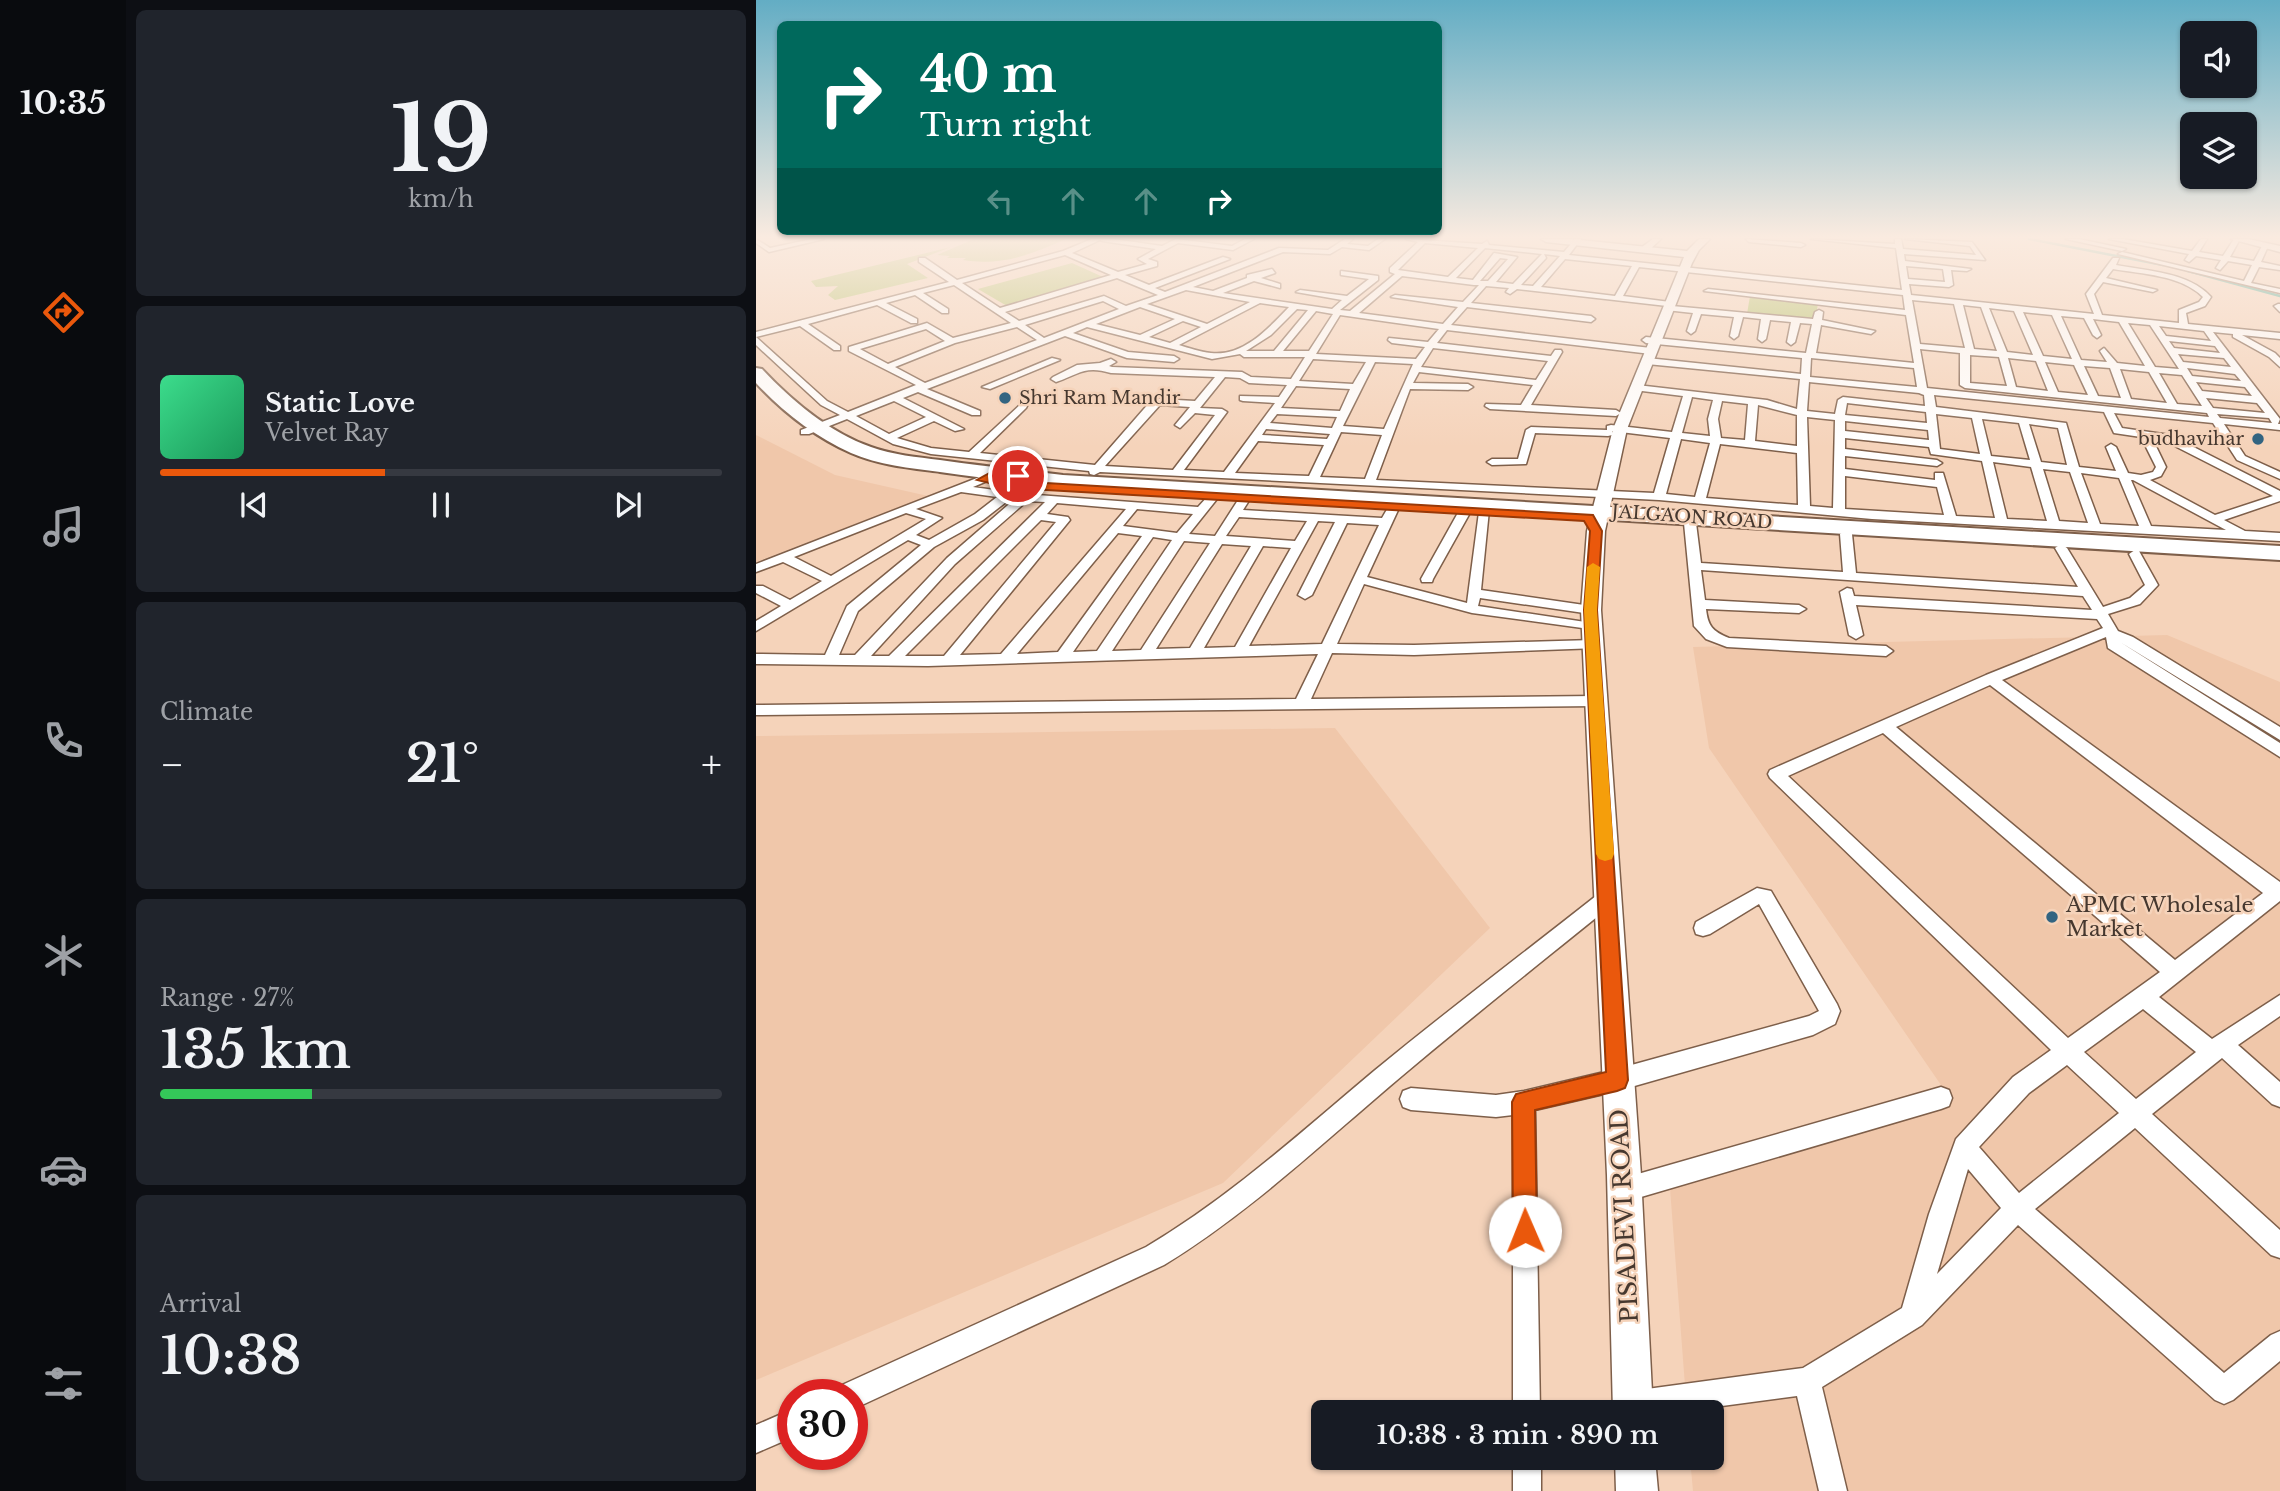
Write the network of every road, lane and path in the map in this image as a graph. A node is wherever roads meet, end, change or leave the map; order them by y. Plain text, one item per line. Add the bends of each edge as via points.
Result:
1 (857, 309) edge
2 (890, 309) edge
3 (941, 309) edge
4 (995, 309) edge
5 (1007, 309) edge
6 (1033, 309) edge
7 (1069, 309) edge
8 (1125, 309) edge
9 (1153, 309) edge
10 (1242, 309) edge
11 (1292, 309) edge
12 (1313, 309) joint
13 (1340, 309) edge
14 (1358, 309) edge
15 (1427, 309) edge
16 (1446, 309) edge
17 (1461, 309) edge
18 (1475, 309) edge
19 (1478, 309) edge
20 (1484, 309) edge
21 (1526, 309) edge
22 (1546, 309) edge
23 (1665, 309) edge
24 (1689, 309) edge
25 (1744, 309) edge
26 (1820, 309) edge
27 (1866, 309) edge
28 (1909, 309) edge
29 (1959, 309) edge
30 (1985, 309) edge
31 (2018, 309) edge
32 (2029, 309) edge
33 (2096, 309) edge
34 (2192, 309) edge
35 (1698, 310) junction
36 (1878, 310) junction
37 (945, 311) dead end
38 (999, 311) junction
39 (1336, 312) junction
40 (1524, 312) junction
41 (2055, 312) junction
42 (1353, 313) junction
43 (1457, 313) junction
44 (1910, 313) junction
45 (1742, 315) junction
46 (1045, 316) junction
47 (2087, 316) junction
48 (1407, 317) junction
49 (1539, 317) junction
50 (1766, 317) junction
51 (2099, 317) junction
52 (1183, 318) junction
53 (1818, 318) junction
54 (1591, 319) dead end
55 (2122, 319) junction
56 (1796, 320) junction
57 (914, 321) dead end
58 (801, 323) junction
59 (2153, 323) junction
60 (1018, 324) junction
61 (1085, 324) junction
62 (1425, 324) junction
63 (1206, 326) junction
64 (1872, 326) junction
65 (2184, 326) junction
66 (2206, 328) junction
67 (2226, 330) junction
68 (1692, 331) dead end
69 (1063, 332) junction
70 (2097, 335) dead end
71 (1734, 336) dead end
72 (2280, 336) edge
73 (756, 337) edge
74 (1525, 337) junction
75 (2163, 338) junction
76 (1143, 339) junction
77 (1542, 339) junction
78 (1762, 339) dead end
79 (1392, 340) junction
80 (952, 341) junction
81 (1042, 341) junction
82 (1409, 341) junction
83 (1566, 341) junction
84 (1870, 341) dead end
85 (1791, 342) dead end
86 (1432, 343) junction
87 (2218, 344) junction
88 (1172, 345) junction
89 (1915, 346) junction
90 (837, 348) dead end
91 (1648, 348) junction
92 (2104, 351) dead end
93 (2172, 351) junction
94 (1968, 352) junction
95 (1277, 353) junction
96 (1127, 355) junction
97 (1311, 355) junction
98 (1809, 355) junction
99 (2003, 355) junction
100 (1226, 356) junction
101 (2227, 356) junction
102 (1375, 358) junction
103 (993, 359) junction
104 (1174, 359) dead end
105 (1553, 359) junction
106 (2040, 359) junction
107 (1055, 360) dead end
108 (1397, 360) junction
109 (2077, 362) junction
110 (2280, 364) edge
111 (1502, 365) junction
112 (1101, 366) junction
113 (1418, 366) junction
114 (1919, 366) junction
115 (2114, 366) junction
116 (888, 367) junction
117 (1522, 368) junction
118 (2152, 369) junction
119 (1840, 371) junction
120 (2238, 371) junction
121 (1025, 372) junction
122 (2185, 372) junction
123 (756, 373) edge
124 (1222, 374) junction
125 (1805, 378) junction
126 (1056, 379) dead end
127 (998, 383) junction
128 (1293, 383) junction
129 (1537, 383) junction
130 (2248, 384) junction
131 (1409, 386) junction
132 (920, 387) junction
133 (987, 387) dead end
134 (1356, 387) junction
135 (1468, 387) dead end
136 (1637, 388) junction
137 (2012, 389) junction
138 (756, 390) edge
139 (1926, 392) junction
140 (2054, 393) junction
141 (976, 394) dead end
142 (1688, 394) junction
143 (2200, 394) junction
144 (893, 397) junction
145 (1718, 397) junction
146 (1243, 398) dead end
147 (2094, 398) junction
148 (2260, 400) junction
149 (1282, 401) junction
150 (1753, 401) junction
151 (2127, 401) junction
152 (1022, 406) dead end
153 (1490, 406) dead end
154 (1195, 407) junction
155 (2174, 407) junction
156 (1524, 408) junction
157 (1933, 410) junction
158 (1274, 411) junction
159 (2108, 411) junction
160 (2210, 411) junction
161 (976, 413) dead end
162 (1802, 413) junction
163 (1343, 414) junction
164 (1616, 414) junction
165 (846, 415) junction
166 (1976, 415) junction
167 (1840, 416) junction
168 (2272, 416) junction
169 (935, 418) junction
170 (2023, 420) junction
171 (2219, 423) junction
172 (1181, 425) dead end
173 (1263, 426) junction
174 (1933, 427) junction
175 (2280, 427) edge
176 (812, 428) junction
177 (959, 429) dead end
178 (1613, 430) junction
179 (1389, 432) junction
180 (1335, 434) junction
181 (1840, 434) junction
182 (2145, 434) junction
183 (1678, 436) junction
184 (888, 438) junction
185 (1255, 438) junction
186 (1716, 440) junction
187 (1750, 444) junction
188 (2111, 447) dead end
189 (1802, 450) junction
190 (1841, 452) junction
191 (1936, 453) junction
192 (971, 456) junction
193 (1987, 458) junction
194 (1492, 462) dead end
195 (2035, 464) junction
196 (2074, 469) junction
197 (1840, 472) junction
198 (1176, 473) junction
199 (1092, 475) junction
200 (1228, 475) junction
201 (2124, 476) junction
202 (2280, 476) edge
203 (989, 477) junction
204 (2141, 479) junction
205 (1313, 480) junction
206 (1369, 483) junction
207 (1941, 484) junction
208 (962, 489) junction
209 (1007, 495) junction
210 (2280, 496) edge
211 (1024, 497) junction
212 (1658, 497) junction
213 (1054, 500) junction
214 (1700, 500) junction
215 (1207, 504) junction
216 (1134, 506) junction
217 (1241, 506) junction
218 (1804, 509) junction
219 (907, 510) junction
220 (1595, 511) junction
221 (1475, 512) junction
222 (1839, 512) junction
223 (1390, 515) junction
224 (1038, 516) junction
225 (1315, 517) junction
226 (1343, 519) junction
227 (1951, 519) junction
228 (2214, 519) junction
229 (2002, 522) junction
230 (1690, 523) junction
231 (2054, 525) junction
232 (2095, 527) junction
233 (1114, 528) junction
234 (2147, 530) junction
235 (1150, 533) junction
236 (1846, 534) junction
237 (905, 535) junction
238 (2245, 535) junction
239 (1180, 537) junction
240 (2280, 537) edge
241 (1220, 540) junction
242 (1260, 541) junction
243 (930, 544) junction
244 (1298, 545) junction
245 (2061, 548) junction
246 (2280, 553) edge
247 (2135, 554) junction
248 (784, 557) junction
249 (2280, 561) edge
250 (1695, 566) junction
251 (756, 568) edge
252 (1847, 576) junction
253 (1359, 579) junction
254 (1427, 579) dead end
255 (1916, 581) junction
256 (831, 582) junction
257 (758, 589) dead end
258 (2087, 592) junction
259 (1476, 593) junction
260 (1305, 595) dead end
261 (1849, 600) junction
262 (1698, 604) junction
263 (1922, 604) junction
264 (791, 606) junction
265 (1799, 608) dead end
266 (1472, 609) junction
267 (2100, 614) junction
268 (756, 627) edge
269 (1592, 627) junction
270 (2112, 632) junction
271 (1856, 635) dead end
272 (1326, 648) junction
273 (1886, 651) dead end
274 (1239, 652) junction
275 (1194, 653) junction
276 (1146, 655) junction
277 (1101, 656) junction
278 (1062, 657) junction
279 (756, 659) edge
280 (831, 659) junction
281 (860, 659) junction
282 (1005, 659) junction
283 (893, 660) junction
284 (948, 660) junction
285 (1991, 679) junction
286 (1596, 701) junction
287 (1301, 705) junction
288 (756, 710) edge
289 (1885, 726) junction
290 (2280, 734) edge
291 (2280, 751) edge
292 (2278, 891) edge
293 (1607, 898) junction
294 (1703, 928) dead end
295 (2175, 972) junction
296 (2143, 997) junction
297 (2280, 1004) edge
298 (2217, 1048) junction
299 (2068, 1052) junction
300 (1617, 1080) junction
301 (2280, 1096) edge
302 (1941, 1098) dead end
303 (1411, 1099) dead end
304 (1524, 1102) junction
305 (2138, 1114) junction
306 (1964, 1147) junction
307 (1624, 1190) junction
308 (2017, 1209) junction
309 (2280, 1246) edge
310 (1913, 1316) junction
311 (2280, 1344) edge
312 (1807, 1381) junction
313 (868, 1388) edge
314 (1526, 1400) edge
315 (1633, 1400) edge
316 (1689, 1400) edge
317 (777, 1430) edge
318 (756, 1439) edge
319 (1527, 1470) edge
320 (1636, 1470) edge
321 (1527, 1491) edge
322 (1637, 1491) edge
323 (1833, 1491) edge

1 - 58 street
2 - 57 street
3 - 37 street
4 - 38 street
5 - 38 street
6 - 46 street
7 - 46 street
8 - 61 street
9 - 52 street
10 - 63 street
11 - 100 street via 1257,344
12 - 39 street
12 - 95 street
13 - 39 street
14 - 42 street
15 - 43 street
16 - 43 street
17 - 43 street
18 - 43 street
19 - 43 street
20 - 40 street via 1479,314 1519,318
21 - 40 street
22 - 49 street
23 - 91 street
24 - 35 street
25 - 45 street
26 - 53 street
27 - 36 street
28 - 44 street
29 - 94 street
30 - 99 street
31 - 106 street
32 - 41 street
33 - 51 street
34 - 65 street via 2182,313
35 - 45 street
35 - 68 street
36 - 44 street
36 - 64 street
38 - 60 street
39 - 42 street
39 - 97 street
40 - 49 street
41 - 47 street
41 - 109 street
42 - 48 street
43 - 48 street
43 - 62 street
43 - 74 street via 1531,328
43 - 86 street
44 - 89 street
45 - 50 street
45 - 71 street
46 - 60 street
47 - 51 street
47 - 70 street
48 - 62 street
48 - 79 street
49 - 54 street
50 - 56 street
50 - 78 street
51 - 55 street
52 - 63 street
52 - 76 street
53 - 56 street
53 - 64 street
53 - 98 street
55 - 59 street
55 - 118 street
56 - 85 street
58 - 73 street
58 - 90 street
59 - 65 street
59 - 75 street
60 - 80 street
60 - 81 street
61 - 69 street
61 - 76 street
62 - 82 street
63 - 88 street
64 - 84 street
65 - 66 street
66 - 67 street
66 - 87 street
67 - 72 street
67 - 110 street
69 - 81 street
69 - 96 street
73 - 165 street via 808,390
74 - 77 street
74 - 111 street
75 - 87 street
75 - 93 street
76 - 88 street
76 - 96 street
77 - 83 street
77 - 117 street
79 - 82 street
79 - 102 street
80 - 116 street
80 - 116 street via 927,326 852,349
81 - 103 street
82 - 86 street
82 - 108 street
83 - 91 street
83 - 105 street
86 - 111 street
86 - 113 street
87 - 101 street
88 - 100 street
89 - 94 street
89 - 114 street
91 - 98 street
91 - 125 street
91 - 136 street
91 - 164 street
92 - 115 street
93 - 101 street
93 - 122 street
94 - 99 street
94 - 137 street via 1965,386
95 - 97 street
95 - 100 street
96 - 104 street
96 - 112 street
97 - 102 street
97 - 128 street
98 - 119 street
98 - 125 street
99 - 106 street
99 - 137 street
101 - 120 street
102 - 108 street
102 - 134 street
103 - 121 street
103 - 132 street
105 - 117 street
105 - 129 street
106 - 109 street
106 - 140 street
107 - 121 street
108 - 113 street
109 - 115 street
109 - 147 street
111 - 113 street
111 - 117 street
111 - 117 street
112 - 124 street
112 - 126 street via 1080,367
113 - 131 street
114 - 119 street
114 - 139 street
115 - 118 street
115 - 151 street
116 - 132 street
117 - 129 street
118 - 122 street
118 - 155 street
119 - 125 street
119 - 139 street
120 - 122 street
120 - 130 street
121 - 127 street
122 - 130 street
122 - 143 street
123 - 176 highway, JALGAON ROAD
124 - 128 street
124 - 154 street
125 - 162 street
127 - 133 street
127 - 141 street via 1010,388 988,398
128 - 134 street
128 - 149 street
129 - 156 street
130 - 148 street
131 - 135 street
131 - 179 street
132 - 144 street
132 - 161 street
134 - 163 street
136 - 142 street
136 - 178 street
137 - 140 street
138 - 176 highway, JALGAON ROAD via 773,408
139 - 157 street
139 - 159 street
140 - 147 street
142 - 145 street
142 - 183 street
143 - 148 street
143 - 160 street
144 - 165 street
144 - 169 street
145 - 150 street
145 - 186 street via 1713,419
146 - 149 street
147 - 151 street
148 - 168 street
149 - 158 street
150 - 162 street
150 - 187 street
151 - 155 street
152 - 192 street
153 - 156 street
154 - 172 street
154 - 198 street via 1222,412
154 - 199 street via 1153,404
155 - 160 street
156 - 164 street
157 - 166 street
157 - 167 street via 1843,400
157 - 174 street
158 - 163 street
158 - 173 street
159 - 171 street
159 - 182 street via 2116,430
160 - 168 street
160 - 171 street
162 - 167 street
162 - 189 street
163 - 180 street
164 - 178 street
165 - 176 street
165 - 184 street
166 - 170 street
166 - 193 street
167 - 174 street
167 - 181 street
168 - 175 street
169 - 177 street
169 - 184 street
170 - 195 street
170 - 196 street via 2062,425
171 - 175 street
171 - 202 street via 2241,458
173 - 180 street
173 - 185 street
174 - 191 street
176 - 203 highway, JALGAON ROAD via 870,463
178 - 183 street
178 - 194 street via 1531,430 1522,462
178 - 220 street
179 - 180 street
179 - 206 street
180 - 185 street
180 - 205 street
181 - 190 street
181 - 191 street
182 - 204 street via 2161,467 2157,474
182 - 210 street via 2166,437
183 - 186 street
183 - 212 street
184 - 192 street via 931,451
185 - 200 street
186 - 187 street
186 - 214 street
187 - 189 street
188 - 201 street
189 - 218 street
190 - 191 street
190 - 197 street
191 - 193 street
191 - 207 street
192 - 199 street
193 - 195 street
193 - 229 street
195 - 196 street
195 - 231 street
196 - 201 street
196 - 232 street
197 - 207 street
197 - 222 street
198 - 199 street
198 - 200 street
199 - 203 highway, JALGAON ROAD
199 - 220 highway, JALGAON ROAD
200 - 205 street
201 - 204 street
201 - 234 street
203 - 208 street
203 - 215 highway, JALGAON ROAD via 1010,485
204 - 228 street
205 - 206 street
206 - 220 street
207 - 227 street
208 - 209 street
208 - 219 street
209 - 211 street
209 - 243 street via 979,517
210 - 228 street
211 - 213 street
211 - 281 street via 951,561
212 - 214 street
212 - 220 street
213 - 216 street
213 - 224 street
214 - 218 street
215 - 216 street
215 - 217 highway, JALGAON ROAD
215 - 239 street
216 - 233 street
217 - 223 highway, JALGAON ROAD
217 - 225 street
217 - 241 street
218 - 222 street
219 - 237 street via 936,518
219 - 248 street
220 - 221 highway, JALGAON ROAD
220 - 230 highway, JALGAON ROAD
220 - 246 highway, JALGAON ROAD
220 - 269 street, PISADEVI ROAD
221 - 223 highway, JALGAON ROAD
221 - 254 street
221 - 259 street
222 - 227 street
223 - 226 street
223 - 253 street
224 - 283 street
224 - 284 street via 1064,520
225 - 226 street
225 - 244 street
226 - 260 street
227 - 229 street
228 - 238 street
229 - 231 street
230 - 236 highway, JALGAON ROAD
230 - 250 street
231 - 232 street
232 - 234 street
233 - 235 street
233 - 282 street
234 - 238 street
235 - 239 street
235 - 278 street
236 - 245 highway, JALGAON ROAD
236 - 252 street
237 - 243 street
237 - 256 street
238 - 240 street
239 - 241 street
239 - 277 street
241 - 242 street
241 - 276 street
242 - 244 street
242 - 275 street
243 - 280 street via 852,609
244 - 274 street
245 - 247 highway, JALGAON ROAD
245 - 258 street
247 - 249 highway, JALGAON ROAD
247 - 267 street via 2152,585 2131,604
248 - 251 street
248 - 256 street
250 - 252 street
250 - 262 street
252 - 255 street
252 - 261 street
253 - 266 street
253 - 272 street
255 - 258 street
255 - 263 street
256 - 264 street
257 - 264 street
258 - 267 street
259 - 266 street
259 - 269 street
261 - 263 street
261 - 271 street
262 - 265 street
262 - 273 street via 1701,626 1719,640
263 - 267 street
264 - 268 street
266 - 269 street
267 - 270 street
269 - 272 street via 1414,650
269 - 286 street, PISADEVI ROAD
270 - 285 street
270 - 290 street
270 - 291 street via 2113,645
272 - 274 street
272 - 287 street
274 - 275 street
275 - 276 street
276 - 277 street
277 - 278 street
278 - 282 street
279 - 280 street
280 - 281 street
281 - 283 street
282 - 284 street
283 - 284 street
285 - 289 street
285 - 292 street
286 - 287 street
286 - 293 street, PISADEVI ROAD
287 - 288 street
289 - 295 street
289 - 299 street via 1776,774
292 - 295 street
293 - 300 street, PISADEVI ROAD
293 - 313 street via 1196,1233
294 - 300 street via 1757,896 1765,897 1830,1011 1828,1017
295 - 296 street
296 - 298 street
296 - 299 street
297 - 298 street
298 - 301 street
298 - 305 street
299 - 305 street
299 - 306 street via 2021,1085
300 - 304 street
300 - 307 street, PISADEVI ROAD
302 - 307 street
303 - 304 street via 1496,1106
304 - 314 street
305 - 308 street
305 - 309 street
306 - 308 street
306 - 310 street
307 - 315 street, PISADEVI ROAD
308 - 310 street
308 - 311 street via 2224,1391
310 - 312 street
312 - 316 street
312 - 323 street
317 - 318 street
319 - 321 street
320 - 322 street

